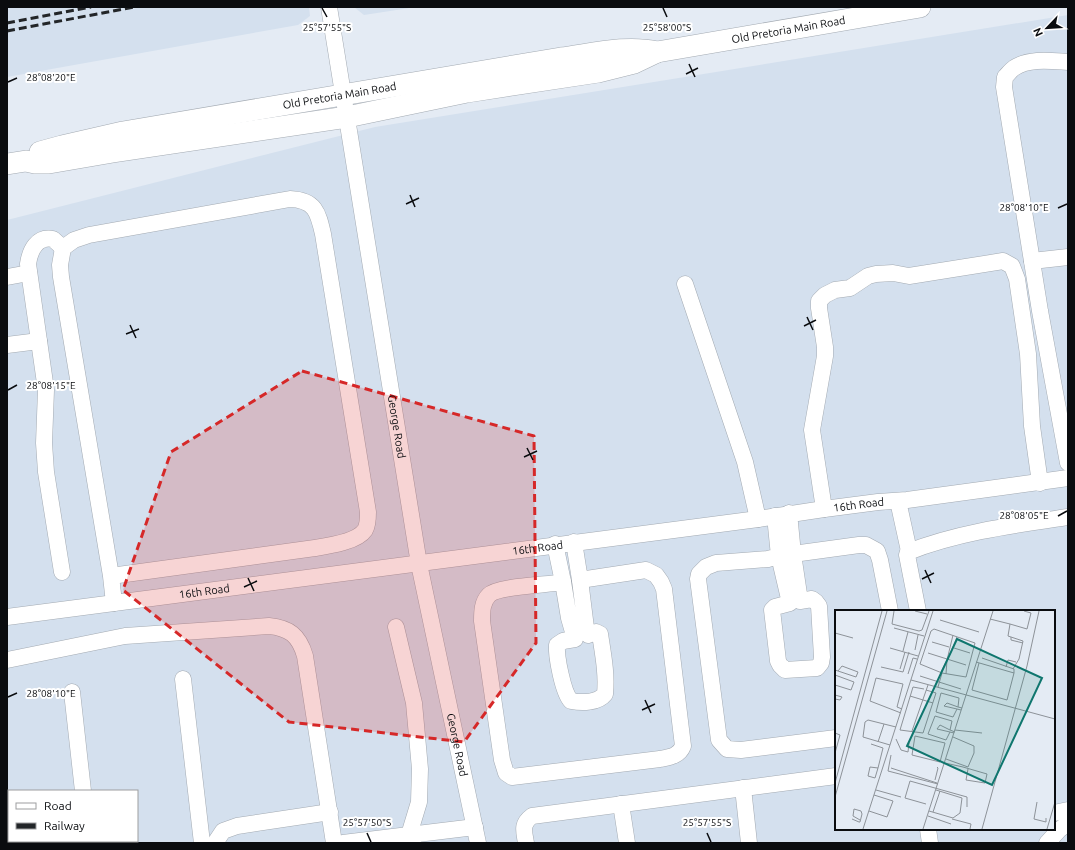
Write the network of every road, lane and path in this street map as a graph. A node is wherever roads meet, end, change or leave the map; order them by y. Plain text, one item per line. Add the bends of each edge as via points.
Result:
1 (329, 7) edge
2 (920, 7) edge
3 (657, 52) junction
4 (1068, 62) edge
5 (343, 96) junction
6 (347, 117) junction
7 (17, 162) edge
8 (63, 248) junction
9 (1068, 257) edge
10 (1032, 261) junction
11 (29, 273) junction
12 (7, 277) edge
13 (686, 284) dead end
14 (39, 341) junction
15 (7, 345) edge
16 (1068, 462) edge
17 (1068, 478) edge
18 (1040, 483) junction
19 (902, 501) junction
20 (824, 509) junction
21 (782, 515) junction
22 (1068, 517) edge
23 (758, 519) junction
24 (574, 542) junction
25 (555, 544) junction
26 (913, 550) junction
27 (786, 555) junction
28 (419, 564) junction
29 (62, 572) dead end
30 (111, 576) junction
31 (580, 580) junction
32 (563, 582) junction
33 (795, 602) dead end
34 (114, 604) junction
35 (890, 610) edge
36 (918, 610) edge
37 (7, 618) edge
38 (396, 628) dead end
39 (7, 660) edge
40 (183, 679) dead end
41 (72, 692) dead end
42 (835, 738) edge
43 (835, 776) edge
44 (744, 788) junction
45 (83, 790) edge
46 (621, 804) junction
47 (1068, 810) edge
48 (330, 812) junction
49 (1055, 813) edge
50 (1068, 823) edge
51 (475, 827) junction
52 (928, 830) edge
53 (411, 839) edge
54 (202, 843) edge
55 (215, 843) edge
56 (334, 843) edge
57 (343, 843) edge
58 (478, 843) edge
59 (526, 843) edge
60 (627, 843) edge
61 (749, 843) edge
62 (930, 843) edge
63 (1048, 843) edge

1 - 5 street, George Road
2 - 3 main road, Old Pretoria Main Road
3 - 5 main road, Old Pretoria Main Road via 627,49 575,56
3 - 6 main road, Old Pretoria Main Road via 634,63 598,72 467,92
4 - 10 street via 1026,63 1014,68 1005,77 1004,87
5 - 6 street, George Road
5 - 7 main road, Old Pretoria Main Road via 123,132 56,148
6 - 7 main road, Old Pretoria Main Road via 49,162
6 - 28 street, George Road
8 - 11 street via 53,238 37,242 30,253
8 - 30 street via 61,277
8 - 30 street via 74,240 89,235 290,199 301,200 311,205 318,214 323,234 368,512 364,530 339,543
9 - 10 street
10 - 16 street
11 - 12 street
11 - 14 street
13 - 23 street via 746,462
14 - 15 street
14 - 29 street via 46,390 46,472
17 - 18 street, 16th Road
18 - 19 street, 16th Road
18 - 20 street via 1032,426 1028,354 1012,266 1003,261 909,276 876,274 868,276 850,288 829,292 819,301 825,347 812,430
19 - 20 street, 16th Road
19 - 26 street
20 - 21 street, 16th Road
21 - 23 street, 16th Road
21 - 27 street
22 - 26 street via 989,529
23 - 24 street, 16th Road
24 - 25 street, 16th Road
24 - 31 street
25 - 28 street, 16th Road
25 - 32 street
26 - 36 street via 907,555
27 - 33 street
27 - 35 street via 859,545 872,547 877,551 880,560
27 - 42 street via 716,563 699,574 698,589 719,740 727,749 741,750
28 - 34 street, 16th Road
28 - 51 street, George Road
30 - 34 street
31 - 32 street via 584,620 581,637 569,618
31 - 32 street via 646,570 656,575 661,582 664,589 683,746 676,755 660,760 512,777 506,773 502,760 482,621 483,605 493,592
34 - 37 street, 16th Road
38 - 53 street via 414,703 420,769 419,802
39 - 48 street via 125,636 268,626 287,630 302,644 305,656
40 - 54 street
41 - 45 street
43 - 44 street
44 - 46 street
44 - 61 street
46 - 59 street via 532,816 524,826
46 - 60 street
47 - 49 street
48 - 55 street via 237,826 223,831
48 - 56 street
50 - 63 street
51 - 53 street
51 - 58 street, George Road
52 - 62 street
53 - 57 street

